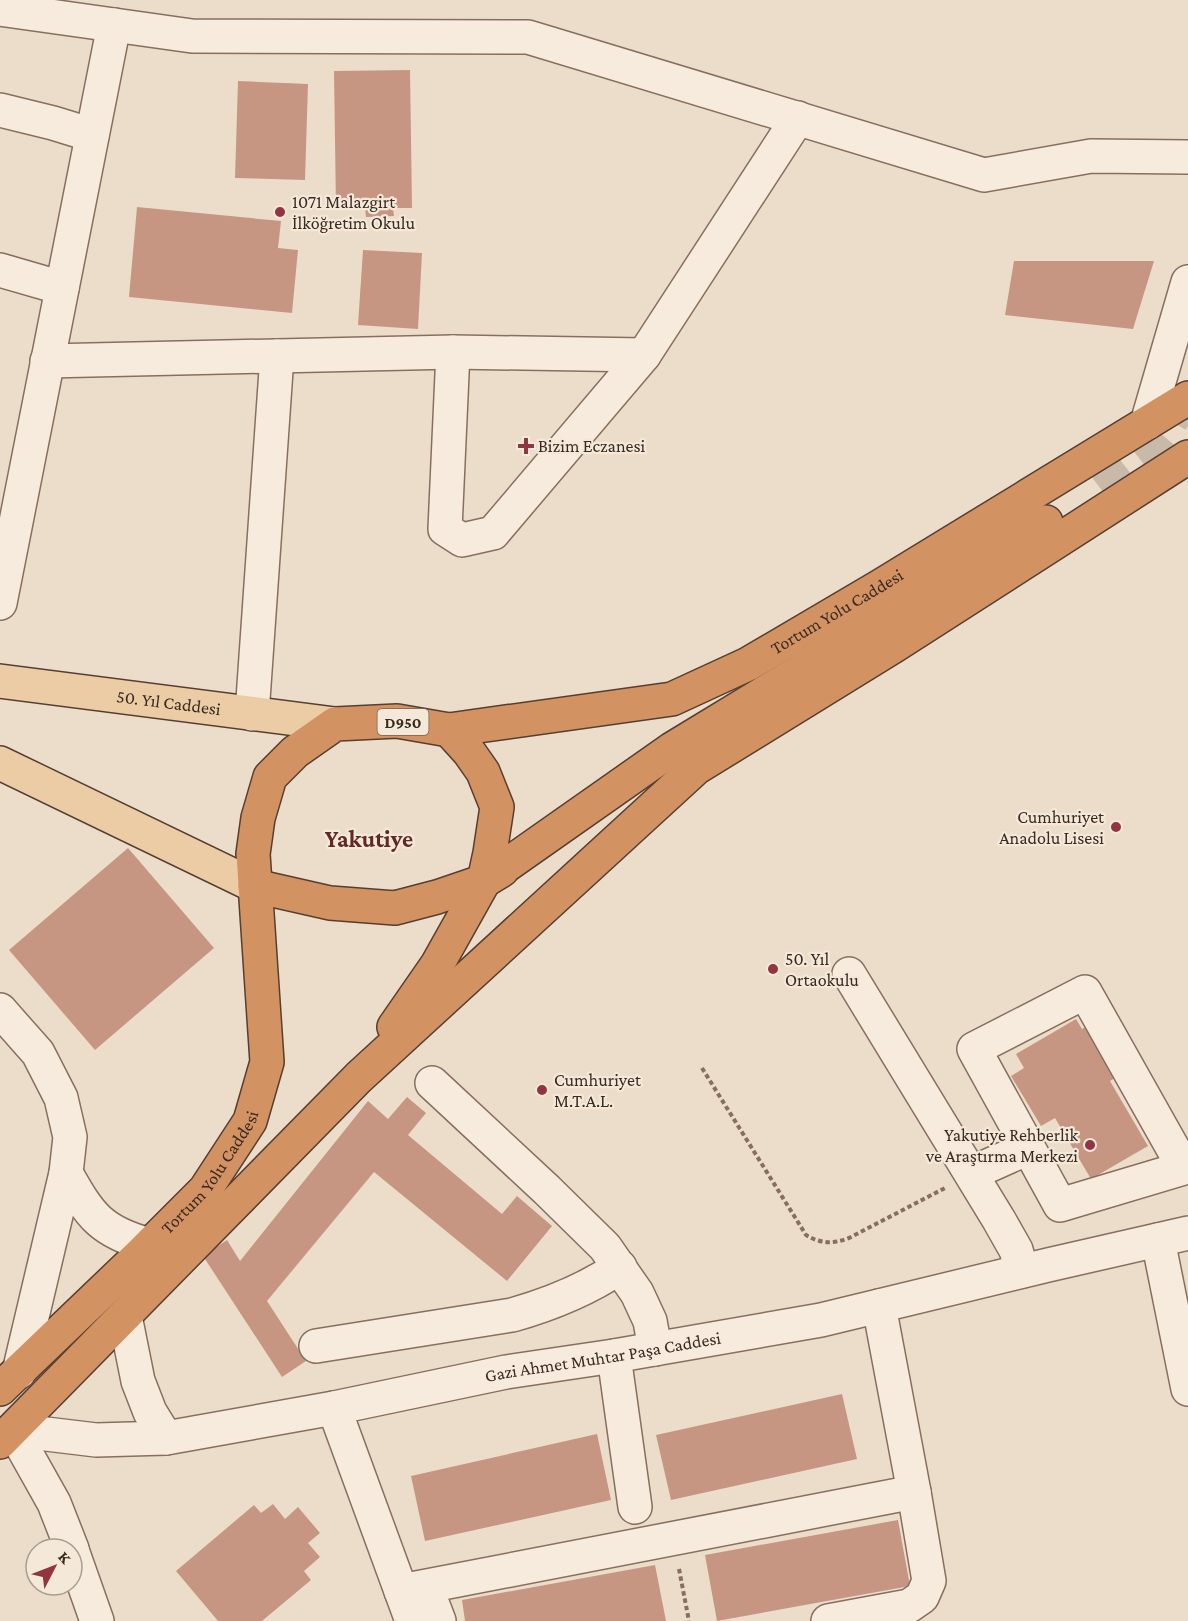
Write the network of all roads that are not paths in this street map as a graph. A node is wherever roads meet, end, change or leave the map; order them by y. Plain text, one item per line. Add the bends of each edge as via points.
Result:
1 (0, 9) edge
2 (114, 25) junction
3 (0, 110) edge
4 (798, 118) junction
5 (92, 135) junction
6 (1188, 157) edge
7 (0, 270) edge
8 (1188, 282) edge
9 (62, 288) junction
10 (453, 352) junction
11 (644, 355) junction
12 (277, 356) junction
13 (48, 361) junction
14 (1188, 398) edge
15 (1147, 423) junction
16 (1188, 457) edge
17 (13, 463) edge
18 (1173, 476) edge
19 (1101, 489) tunnel mouth
20 (0, 603) edge
21 (0, 681) edge
22 (252, 714) junction
23 (335, 724) junction
24 (449, 730) junction
25 (0, 764) edge
26 (696, 768) junction
27 (484, 881) junction
28 (255, 886) junction
29 (849, 974) dead end
30 (0, 1010) edge
31 (359, 1077) junction
32 (432, 1083) dead end
33 (1028, 1148) junction
34 (66, 1173) junction
35 (972, 1173) junction
36 (1173, 1237) edge
37 (150, 1245) junction
38 (620, 1267) junction
39 (1022, 1271) junction
40 (879, 1306) junction
41 (125, 1316) junction
42 (316, 1346) dead end
43 (656, 1349) junction
44 (614, 1356) junction
45 (9, 1381) edge
46 (1188, 1389) edge
47 (333, 1408) junction
48 (6, 1436) edge
49 (166, 1438) junction
50 (914, 1492) junction
51 (634, 1507) dead end
52 (67, 1537) edge
53 (84, 1584) edge
54 (413, 1600) edge
55 (97, 1621) edge
56 (439, 1621) edge
57 (828, 1621) edge

1 - 2 street
2 - 4 street via 192,36 528,37
2 - 5 street
3 - 5 street
4 - 6 street via 984,175 1091,156
4 - 11 street
5 - 9 street
7 - 9 street
8 - 15 street
9 - 13 street
10 - 11 street
10 - 11 street via 445,529 462,540 493,533
10 - 12 street
12 - 13 street
12 - 22 street
13 - 17 street
14 - 15 highway, Tortum Yolu Caddesi / D950
15 - 24 highway, Tortum Yolu Caddesi / D950 via 748,664 672,699
16 - 18 highway, Tortum Yolu Caddesi
17 - 20 street
18 - 26 highway, Tortum Yolu Caddesi
19 - 27 highway via 672,750
21 - 22 main road, 50. Yıl Caddesi
22 - 23 main road, 50. Yıl Caddesi
23 - 24 highway, Tortum Yolu Caddesi / D950 via 397,721
23 - 28 highway, Tortum Yolu Caddesi via 295,752 270,777 253,854
24 - 27 highway, Tortum Yolu Caddesi via 483,772 496,807
25 - 28 main road
26 - 27 highway, Tortum Yolu Caddesi via 564,834
26 - 31 highway, Tortum Yolu Caddesi
27 - 28 highway, Tortum Yolu Caddesi via 395,908 330,903
27 - 31 highway, Tortum Yolu Caddesi via 437,965
28 - 37 highway, Tortum Yolu Caddesi via 267,1062 250,1121 205,1190
29 - 35 street
30 - 34 street via 38,1053 61,1098 70,1137
31 - 41 highway, Tortum Yolu Caddesi
32 - 38 street via 547,1190
33 - 33 street via 1060,1205 1184,1168 1084,992 974,1049
33 - 35 street
34 - 37 street via 82,1203 110,1231
34 - 45 street
35 - 39 street via 1016,1250
36 - 39 street, Gazi Ahmet Muhtar Paşa Caddesi
36 - 46 street
37 - 45 highway, Tortum Yolu Caddesi
38 - 42 street via 577,1292 520,1312
38 - 43 street via 638,1293
39 - 40 street, Gazi Ahmet Muhtar Paşa Caddesi
40 - 43 street, Gazi Ahmet Muhtar Paşa Caddesi
40 - 50 street
41 - 48 highway, Tortum Yolu Caddesi
41 - 49 street via 138,1381
43 - 44 street, Gazi Ahmet Muhtar Paşa Caddesi
44 - 47 street, Gazi Ahmet Muhtar Paşa Caddesi via 506,1372
44 - 51 street
47 - 49 street, Gazi Ahmet Muhtar Paşa Caddesi
47 - 54 street
48 - 49 street, Gazi Ahmet Muhtar Paşa Caddesi
48 - 52 street via 54,1503
50 - 54 street via 674,1539
50 - 57 street via 928,1581 922,1597 909,1606
53 - 55 street
54 - 56 street

